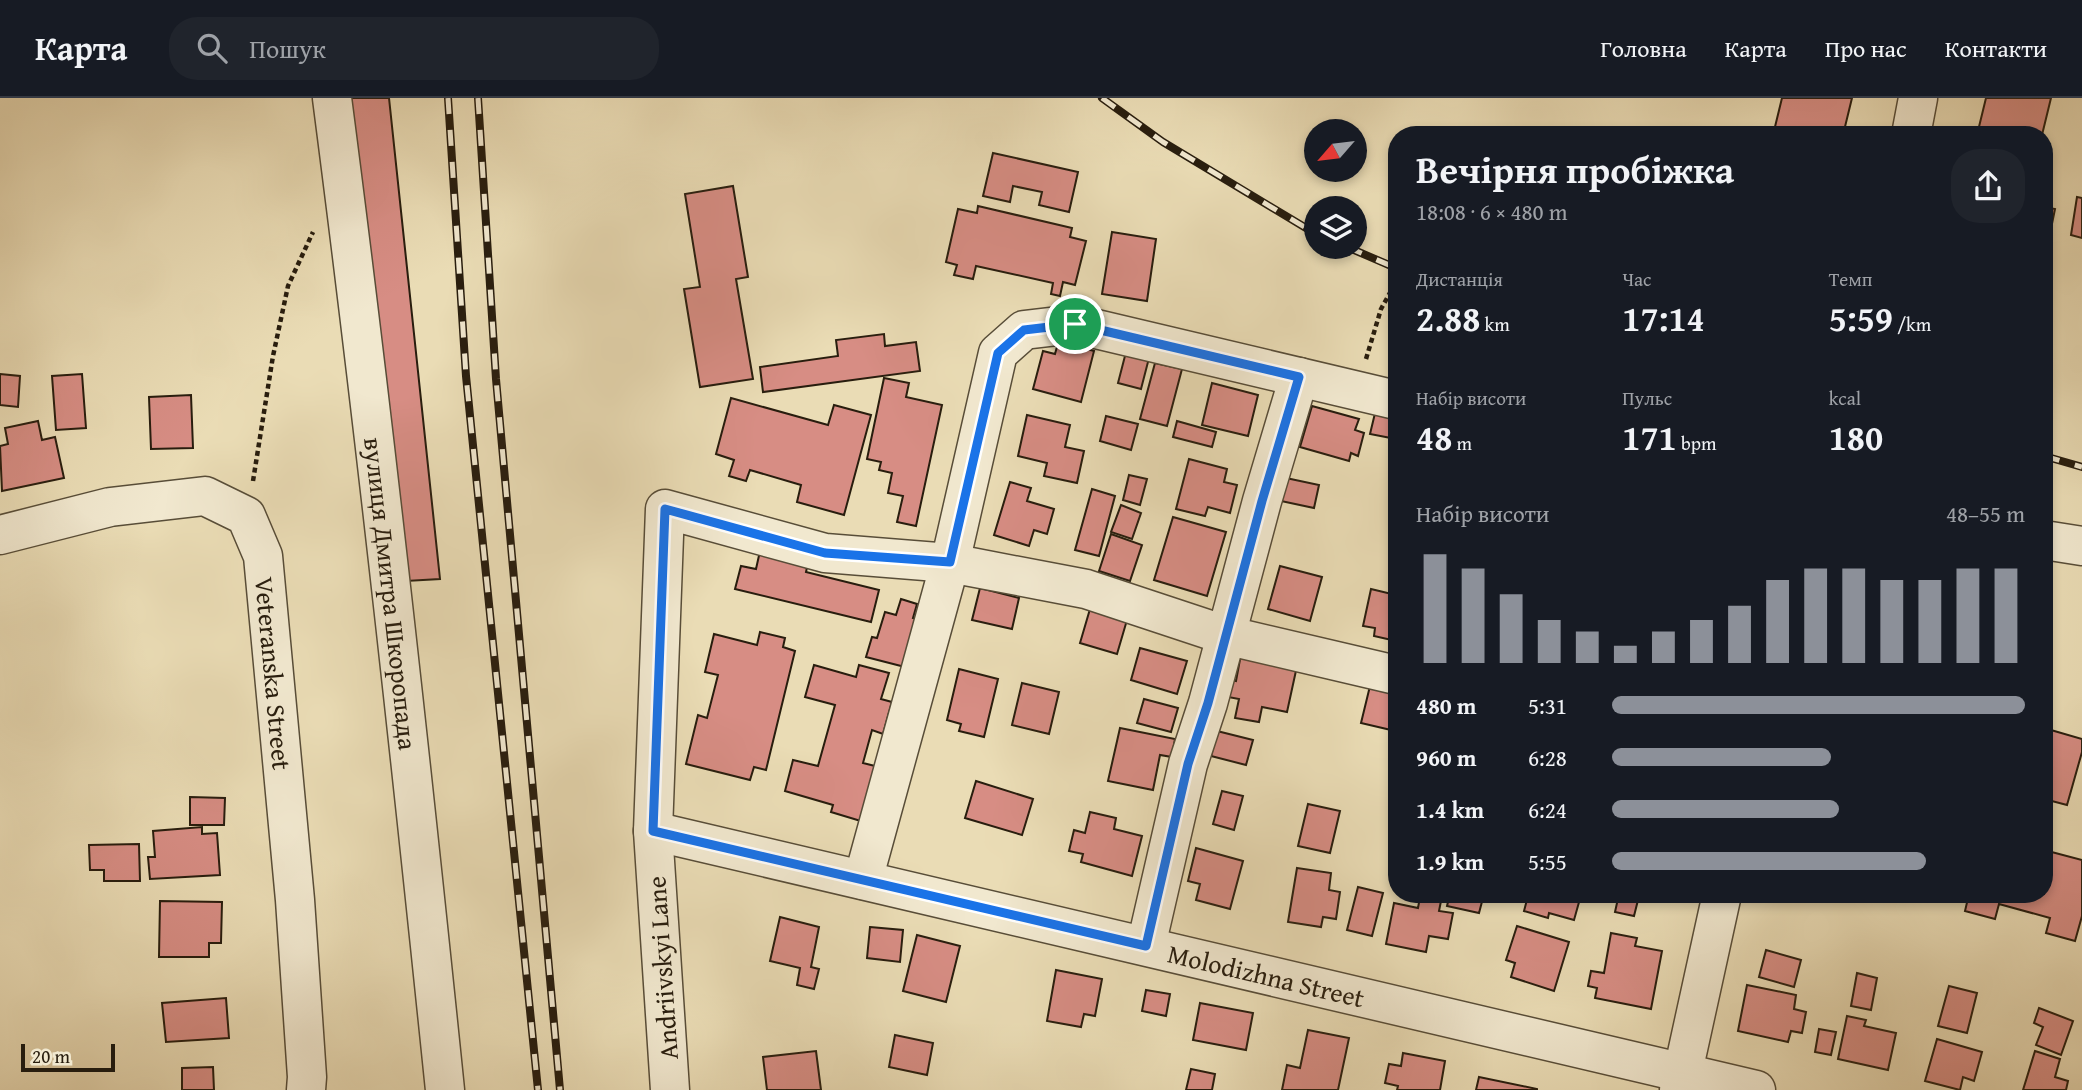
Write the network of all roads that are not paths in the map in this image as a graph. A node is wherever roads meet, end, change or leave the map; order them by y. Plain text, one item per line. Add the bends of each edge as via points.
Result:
1 (332, 98) edge
2 (1918, 98) edge
3 (1913, 126) edge
4 (1299, 377) junction
5 (1388, 398) edge
6 (0, 535) edge
7 (2053, 541) edge
8 (2082, 546) edge
9 (950, 562) junction
10 (1225, 635) junction
11 (1388, 673) edge
12 (653, 831) junction
13 (863, 880) junction
14 (1720, 903) edge
15 (1146, 946) junction
16 (1681, 1081) edge
17 (306, 1090) edge
18 (444, 1090) edge
19 (670, 1090) edge
20 (1756, 1090) edge

1 - 18 street, вулиця Дмитра Шкоропада via 411,758
2 - 3 street
4 - 5 street
4 - 9 street via 1075,324 1024,330 998,353
4 - 10 street
6 - 17 street, Veteranska Street via 110,507 205,496 246,516 263,556 295,900
7 - 8 street
9 - 10 street via 1086,589
9 - 12 street, Andriivskyi Lane via 825,553 665,509
9 - 13 street
10 - 11 street
10 - 15 street via 1188,764
12 - 13 street, Molodizhna Street
12 - 19 street, Andriivskyi Lane
13 - 15 street, Molodizhna Street
14 - 16 street
15 - 16 street, Molodizhna Street
16 - 20 street, Molodizhna Street

